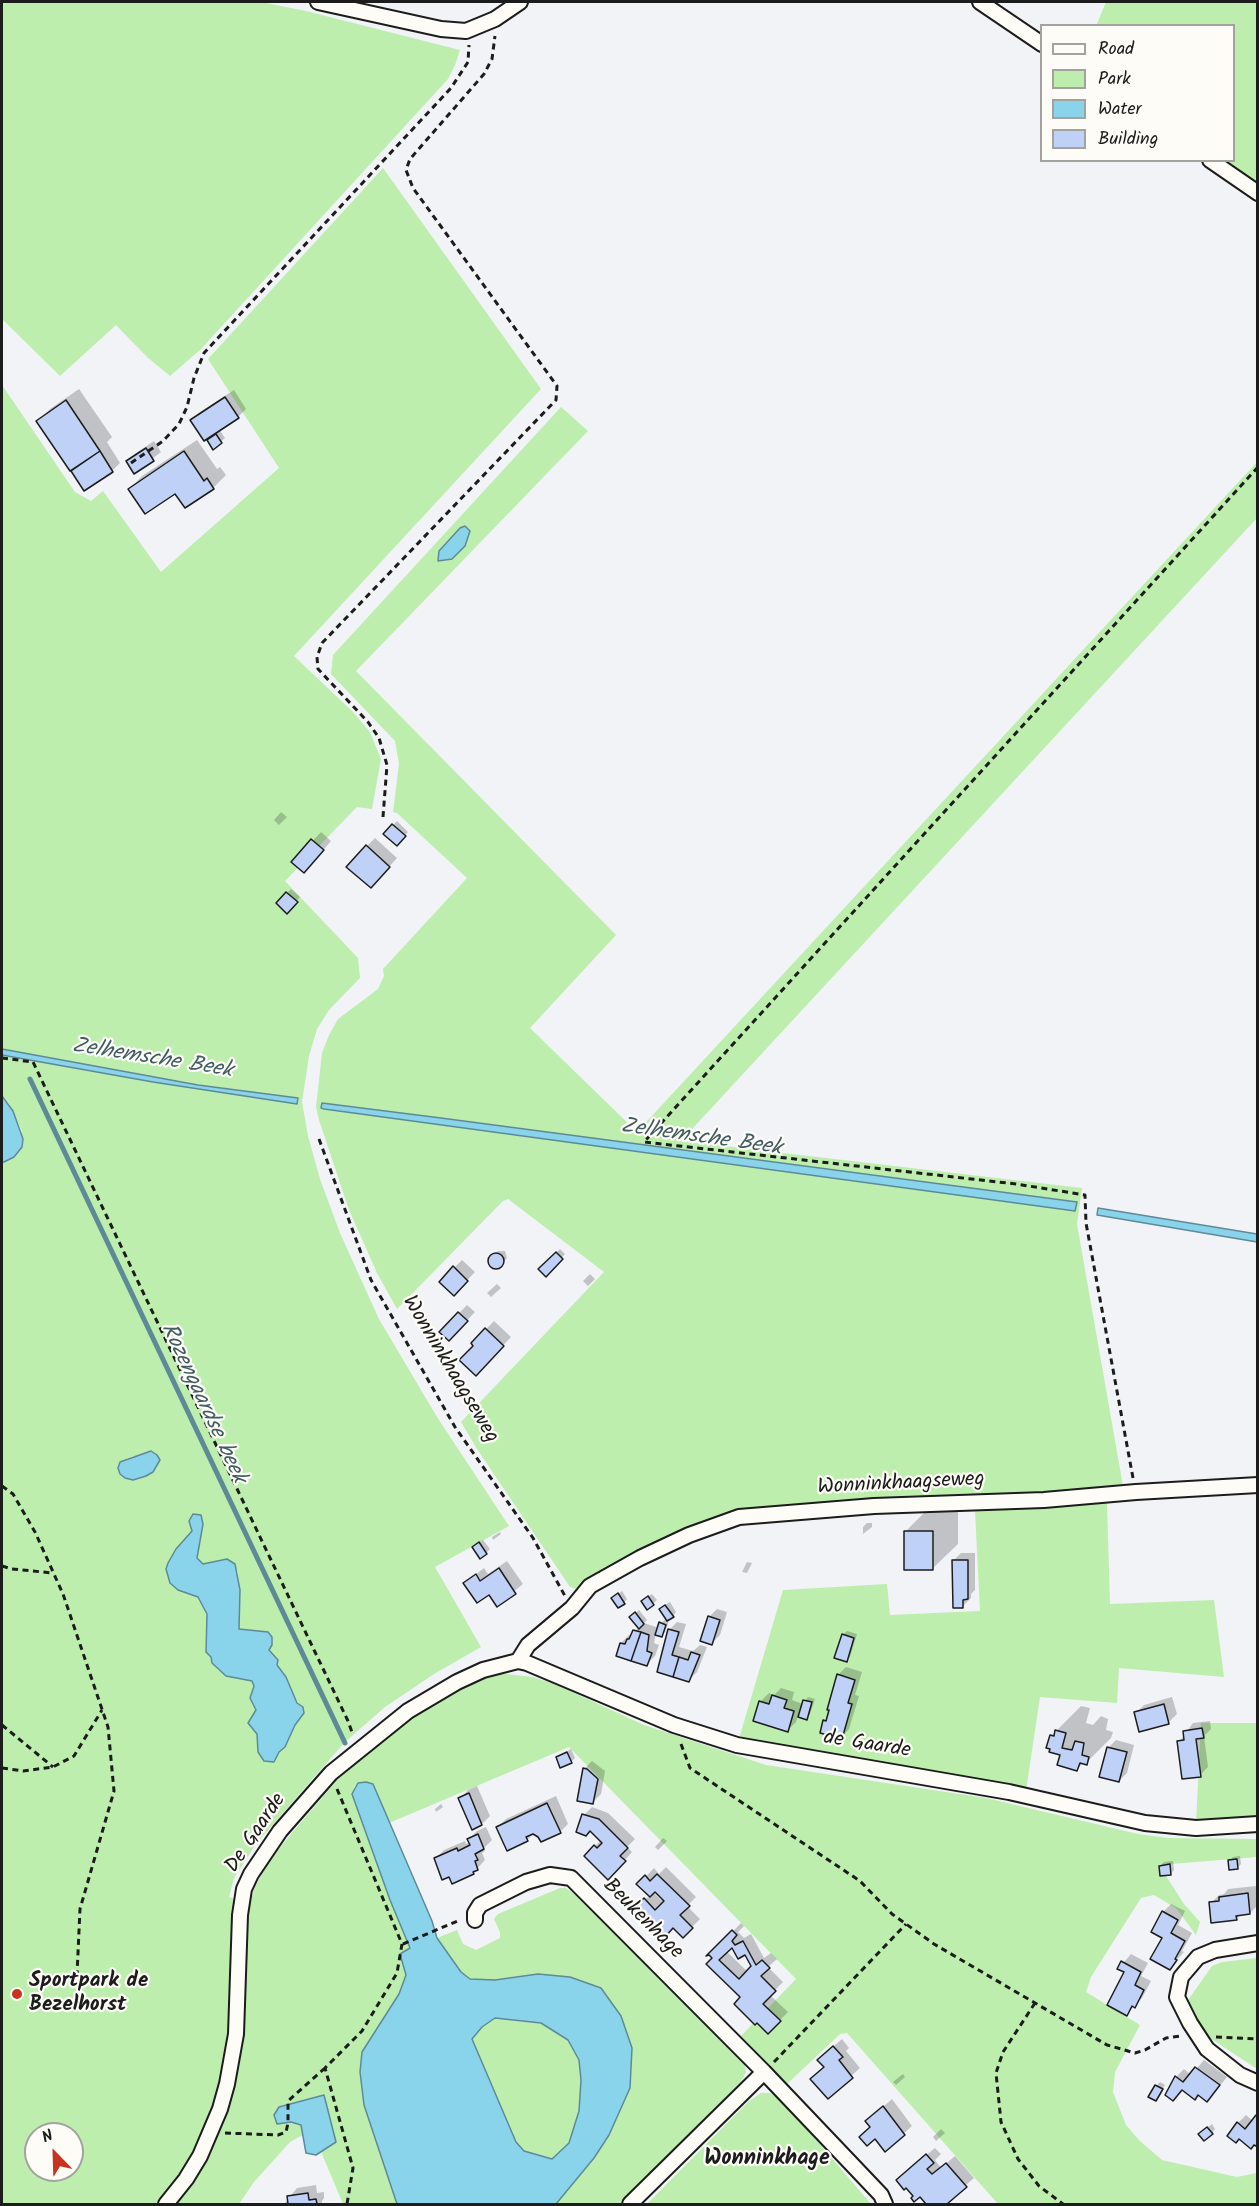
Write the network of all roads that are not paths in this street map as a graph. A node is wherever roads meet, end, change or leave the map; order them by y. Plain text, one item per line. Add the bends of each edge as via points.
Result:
1 (318, 2) edge
2 (520, 2) edge
3 (980, 2) edge
4 (1040, 43) edge
5 (1213, 162) edge
6 (1257, 193) edge
7 (1257, 1485) edge
8 (518, 1661) junction
9 (1257, 1824) edge
10 (475, 1920) dead end
11 (1257, 1943) edge
12 (764, 2072) junction
13 (1257, 2083) edge
14 (166, 2205) edge
15 (630, 2205) edge
16 (885, 2205) edge

1 - 2 street via 466,31 495,19
3 - 4 street
5 - 6 street
7 - 8 street, Wonninkhaagseweg via 739,1517 640,1558 590,1586 572,1608 537,1636
8 - 9 street, de Gaarde via 674,1725 737,1745 1009,1792 1145,1823 1196,1828
8 - 14 street, De Gaarde via 483,1670 408,1711 331,1773 280,1831 251,1874 244,1889 236,2034 226,2084 211,2132 186,2179
10 - 12 street, Beukenhage via 480,1905 526,1882 550,1875 571,1878
11 - 13 street via 1198,1957 1181,1977 1177,1997 1207,2049
12 - 15 street
12 - 16 street, Beukenhage via 881,2195

